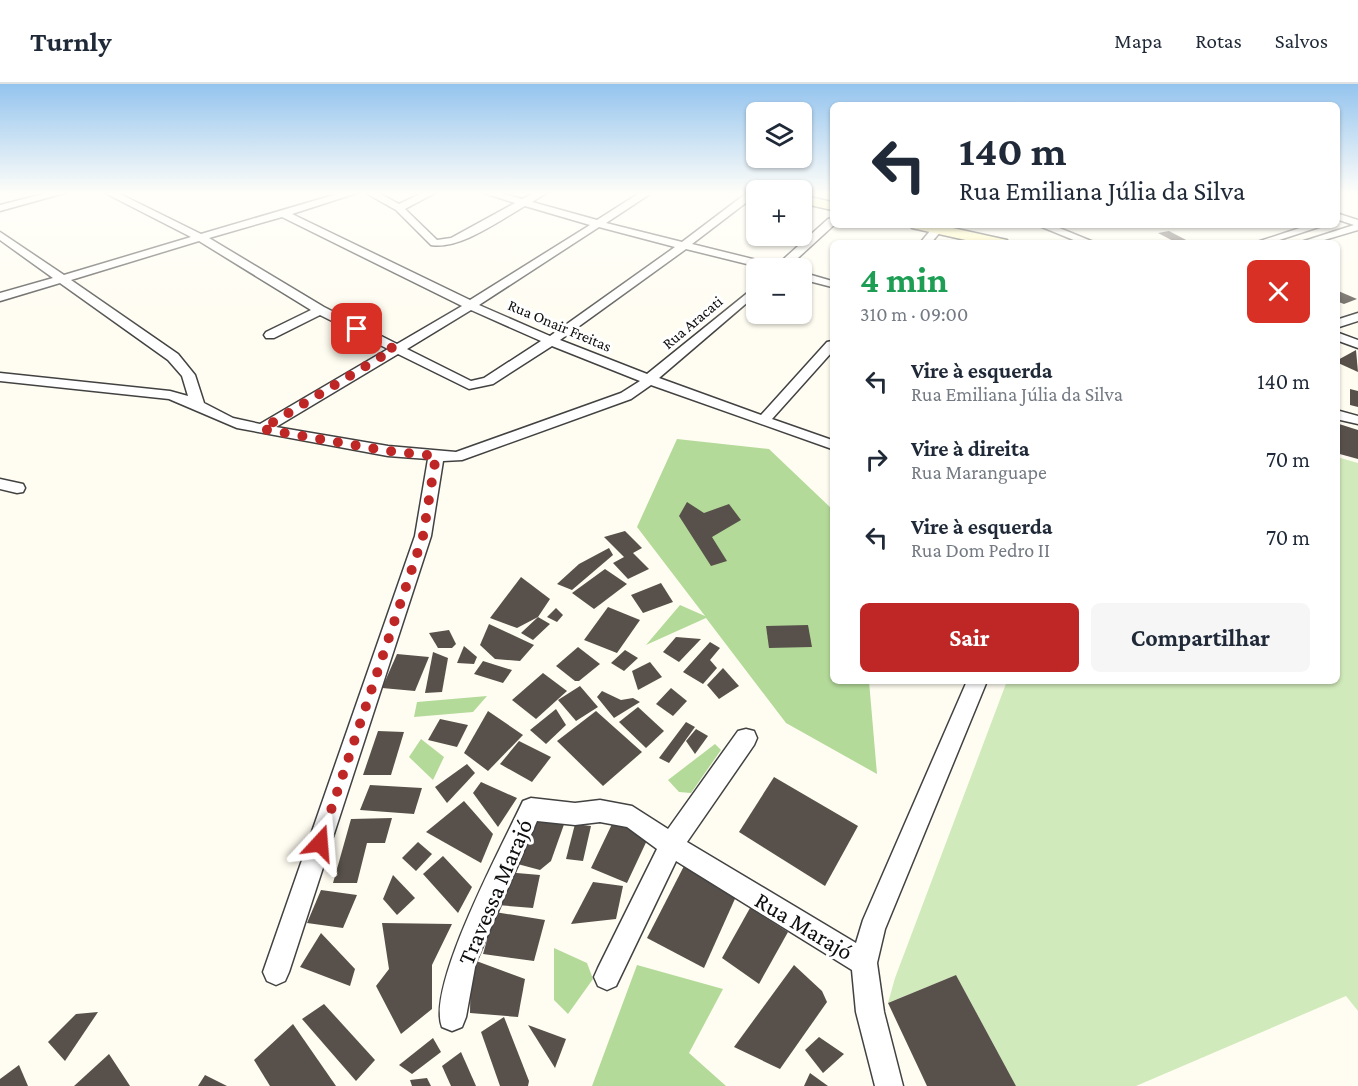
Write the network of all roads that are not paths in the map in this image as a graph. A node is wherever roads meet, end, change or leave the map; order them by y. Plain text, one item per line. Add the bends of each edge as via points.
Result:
1 (198, 239) edge
2 (202, 239) edge
3 (335, 239) edge
4 (431, 239) edge
5 (460, 239) edge
6 (574, 239) edge
7 (655, 239) edge
8 (693, 239) edge
9 (812, 239) edge
10 (6, 246) edge
11 (683, 246) junction
12 (792, 258) edge
13 (746, 261) edge
14 (64, 279) junction
15 (812, 279) edge
16 (830, 283) edge
17 (0, 297) edge
18 (746, 297) edge
19 (471, 305) junction
20 (320, 310) junction
21 (1358, 317) edge
22 (1340, 323) edge
23 (270, 335) dead end
24 (1340, 337) edge
25 (551, 341) junction
26 (1358, 344) edge
27 (830, 347) edge
28 (394, 349) junction
29 (0, 377) edge
30 (650, 379) junction
31 (197, 404) junction
32 (1340, 415) edge
33 (1358, 420) edge
34 (763, 421) junction
35 (262, 429) junction
36 (830, 444) edge
37 (436, 456) junction
38 (0, 484) edge
39 (17, 488) dead end
40 (976, 684) edge
41 (746, 738) dead end
42 (671, 845) junction
43 (864, 963) junction
44 (276, 972) dead end
45 (607, 977) dead end
46 (452, 1017) dead end
47 (889, 1086) edge

1 - 14 street
2 - 20 street
3 - 19 street, Rua Onair Freitas
4 - 5 street via 442,244
6 - 19 street
7 - 11 street
8 - 11 street
9 - 12 street
10 - 14 street
11 - 13 street
11 - 25 street
14 - 17 street
14 - 31 street via 173,357 188,375
15 - 16 street
18 - 30 street, Rua Aracati
19 - 25 street, Rua Onair Freitas
19 - 28 street
20 - 23 street
20 - 28 street
21 - 22 street
24 - 26 street
25 - 28 street via 476,385
25 - 30 street, Rua Onair Freitas
27 - 34 street
28 - 35 street
29 - 31 street, Rua Aracati via 170,395
30 - 34 street, Rua Onair Freitas
30 - 37 street, Rua Aracati via 612,402 466,455
31 - 35 street, Rua Aracati via 226,421
32 - 33 street
34 - 36 street, Rua Onair Freitas
35 - 37 street, Rua Aracati
37 - 44 street via 423,536
38 - 39 street
40 - 43 street, Rua Marajó via 872,929
41 - 42 street
42 - 43 street, Rua Marajó
42 - 45 street
42 - 46 street, Travessa Marajó via 632,817 600,811 575,814 531,809 463,961
43 - 47 street via 870,1012

